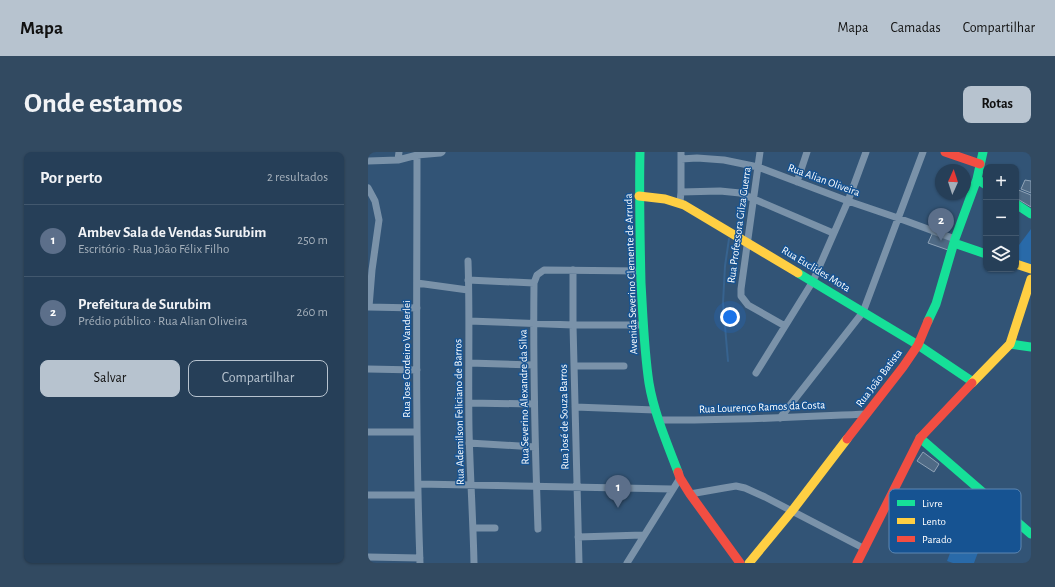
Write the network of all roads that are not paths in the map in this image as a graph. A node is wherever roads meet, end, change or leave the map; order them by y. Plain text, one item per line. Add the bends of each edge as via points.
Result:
1 (399, 152) edge
2 (442, 152) edge
3 (640, 152) edge
4 (760, 152) edge
5 (807, 152) edge
6 (866, 152) edge
7 (923, 152) edge
8 (945, 152) edge
9 (983, 152) edge
10 (417, 155) junction
11 (681, 155) edge
12 (398, 160) junction
13 (368, 161) edge
14 (980, 164) junction
15 (758, 167) junction
16 (977, 179) junction
17 (798, 182) junction
18 (983, 183) edge
19 (368, 188) edge
20 (681, 192) junction
21 (639, 196) junction
22 (754, 199) junction
23 (848, 201) junction
24 (680, 202) junction
25 (1019, 206) edge
26 (1031, 214) edge
27 (898, 218) junction
28 (834, 234) junction
29 (955, 241) junction
30 (747, 242) junction
31 (983, 253) edge
32 (468, 261) dead end
33 (1019, 265) edge
34 (1031, 269) edge
35 (573, 270) junction
36 (640, 271) junction
37 (1031, 279) edge
38 (468, 280) junction
39 (813, 281) junction
40 (417, 283) junction
41 (534, 283) junction
42 (468, 290) junction
43 (369, 307) edge
44 (417, 308) junction
45 (863, 312) junction
46 (469, 321) junction
47 (534, 323) junction
48 (573, 324) junction
49 (643, 325) junction
50 (785, 326) junction
51 (1010, 344) junction
52 (918, 345) junction
53 (1031, 347) edge
54 (470, 363) junction
55 (533, 365) junction
56 (574, 366) junction
57 (624, 366) dead end
58 (368, 369) edge
59 (417, 370) junction
60 (756, 373) dead end
61 (973, 382) junction
62 (469, 403) junction
63 (534, 404) junction
64 (575, 407) junction
65 (655, 410) junction
66 (867, 414) junction
67 (780, 418) junction
68 (659, 420) junction
69 (368, 432) edge
70 (417, 432) junction
71 (920, 438) junction
72 (470, 443) junction
73 (535, 447) junction
74 (680, 478) junction
75 (418, 484) junction
76 (471, 485) junction
77 (536, 486) junction
78 (576, 487) junction
79 (672, 489) junction
80 (895, 489) edge
81 (979, 489) edge
82 (690, 494) junction
83 (368, 495) edge
84 (418, 495) junction
85 (889, 501) edge
86 (792, 511) junction
87 (1021, 525) edge
88 (473, 528) junction
89 (495, 528) dead end
90 (538, 528) dead end
91 (1031, 534) edge
92 (643, 535) junction
93 (578, 538) junction
94 (865, 549) junction
95 (368, 557) edge
96 (420, 560) edge
97 (474, 563) edge
98 (578, 563) edge
99 (627, 563) edge
100 (740, 563) edge
101 (749, 563) edge
102 (857, 563) edge

1 - 12 street
2 - 10 street
3 - 21 main road, Avenida Severino Clemente de Arruda
4 - 15 street, Rua Professora Gilza Guerra
5 - 17 street
6 - 23 street
7 - 27 street
8 - 14 main road
9 - 14 main road, Rua João Batista
10 - 12 street
10 - 40 street, Rua Jose Cordeiro Vanderlei
11 - 15 street, Rua Alian Oliveira
11 - 20 street
12 - 13 street
14 - 16 main road, Rua João Batista
15 - 17 street, Rua Alian Oliveira
15 - 22 street, Rua Professora Gilza Guerra
16 - 18 main road
16 - 29 main road, Rua João Batista
17 - 23 street, Rua Alian Oliveira
19 - 43 street via 375,202 378,220
20 - 22 street via 732,192
20 - 24 street
21 - 24 main road, Rua Euclides Mota
21 - 36 main road, Avenida Severino Clemente de Arruda
22 - 28 street
22 - 30 street, Rua Professora Gilza Guerra
23 - 27 street, Rua Alian Oliveira
23 - 28 street
24 - 30 main road, Rua Euclides Mota
25 - 26 main road
27 - 29 street, Rua Alian Oliveira
27 - 45 street
28 - 39 street
29 - 31 main road
29 - 52 main road, Rua João Batista via 936,304
30 - 39 main road, Rua Euclides Mota
30 - 50 street, Rua Professora Gilza Guerra via 741,296 748,305
32 - 38 street, Rua Ademilson Feliciano de Barros
33 - 34 main road
35 - 36 street
35 - 41 street via 544,270 537,275
35 - 48 street, Rua José de Souza Barros
36 - 49 main road, Avenida Severino Clemente de Arruda
37 - 51 main road
38 - 41 street
38 - 42 street, Rua Ademilson Feliciano de Barros
39 - 45 main road, Rua Euclides Mota
39 - 50 street
40 - 42 street
40 - 44 street, Rua Jose Cordeiro Vanderlei
41 - 47 street, Rua Severino Alexandre da Silva
42 - 46 street, Rua Ademilson Feliciano de Barros
43 - 44 street
44 - 59 street, Rua Jose Cordeiro Vanderlei
45 - 52 main road, Rua Euclides Mota
45 - 67 street
46 - 47 street
46 - 54 street, Rua Ademilson Feliciano de Barros
47 - 48 street
47 - 55 street, Rua Severino Alexandre da Silva
48 - 49 street
48 - 56 street, Rua José de Souza Barros
49 - 65 main road, Avenida Severino Clemente de Arruda via 649,383
50 - 60 street
51 - 53 main road
51 - 61 main road
52 - 61 main road, Rua Euclides Mota
52 - 66 main road, Rua João Batista
54 - 55 street
54 - 62 street, Rua Ademilson Feliciano de Barros
55 - 63 street, Rua Severino Alexandre da Silva
56 - 57 street
56 - 64 street, Rua José de Souza Barros
58 - 59 street
59 - 70 street, Rua Jose Cordeiro Vanderlei
61 - 71 main road
62 - 63 street
62 - 72 street, Rua Ademilson Feliciano de Barros
63 - 73 street, Rua Severino Alexandre da Silva
64 - 65 street
64 - 78 street, Rua José de Souza Barros
65 - 68 main road, Avenida Severino Clemente de Arruda
66 - 67 street, Rua Lourenço Ramos da Costa
66 - 86 main road, Rua João Batista
67 - 68 street, Rua Lourenço Ramos da Costa
68 - 74 main road, Avenida Severino Clemente de Arruda
69 - 70 street
70 - 75 street, Rua Jose Cordeiro Vanderlei
71 - 80 main road
71 - 81 main road
72 - 73 street
72 - 76 street, Rua Ademilson Feliciano de Barros
73 - 77 street, Rua Severino Alexandre da Silva
74 - 79 street
74 - 82 main road, Avenida Severino Clemente de Arruda
75 - 76 street
75 - 84 street, Rua Jose Cordeiro Vanderlei
76 - 77 street
76 - 88 street, Rua Ademilson Feliciano de Barros
77 - 78 street
77 - 90 street, Rua Severino Alexandre da Silva
78 - 79 street
78 - 93 street, Rua José de Souza Barros
79 - 92 street
82 - 86 street via 736,486 765,496
82 - 100 main road, Avenida Severino Clemente de Arruda
83 - 84 street
84 - 96 street, Rua Jose Cordeiro Vanderlei
85 - 94 main road
86 - 94 street
86 - 101 main road, Rua João Batista
87 - 91 main road
88 - 89 street
88 - 97 street, Rua Ademilson Feliciano de Barros
92 - 93 street
92 - 99 street
93 - 98 street, Rua José de Souza Barros
94 - 102 main road
95 - 96 street

